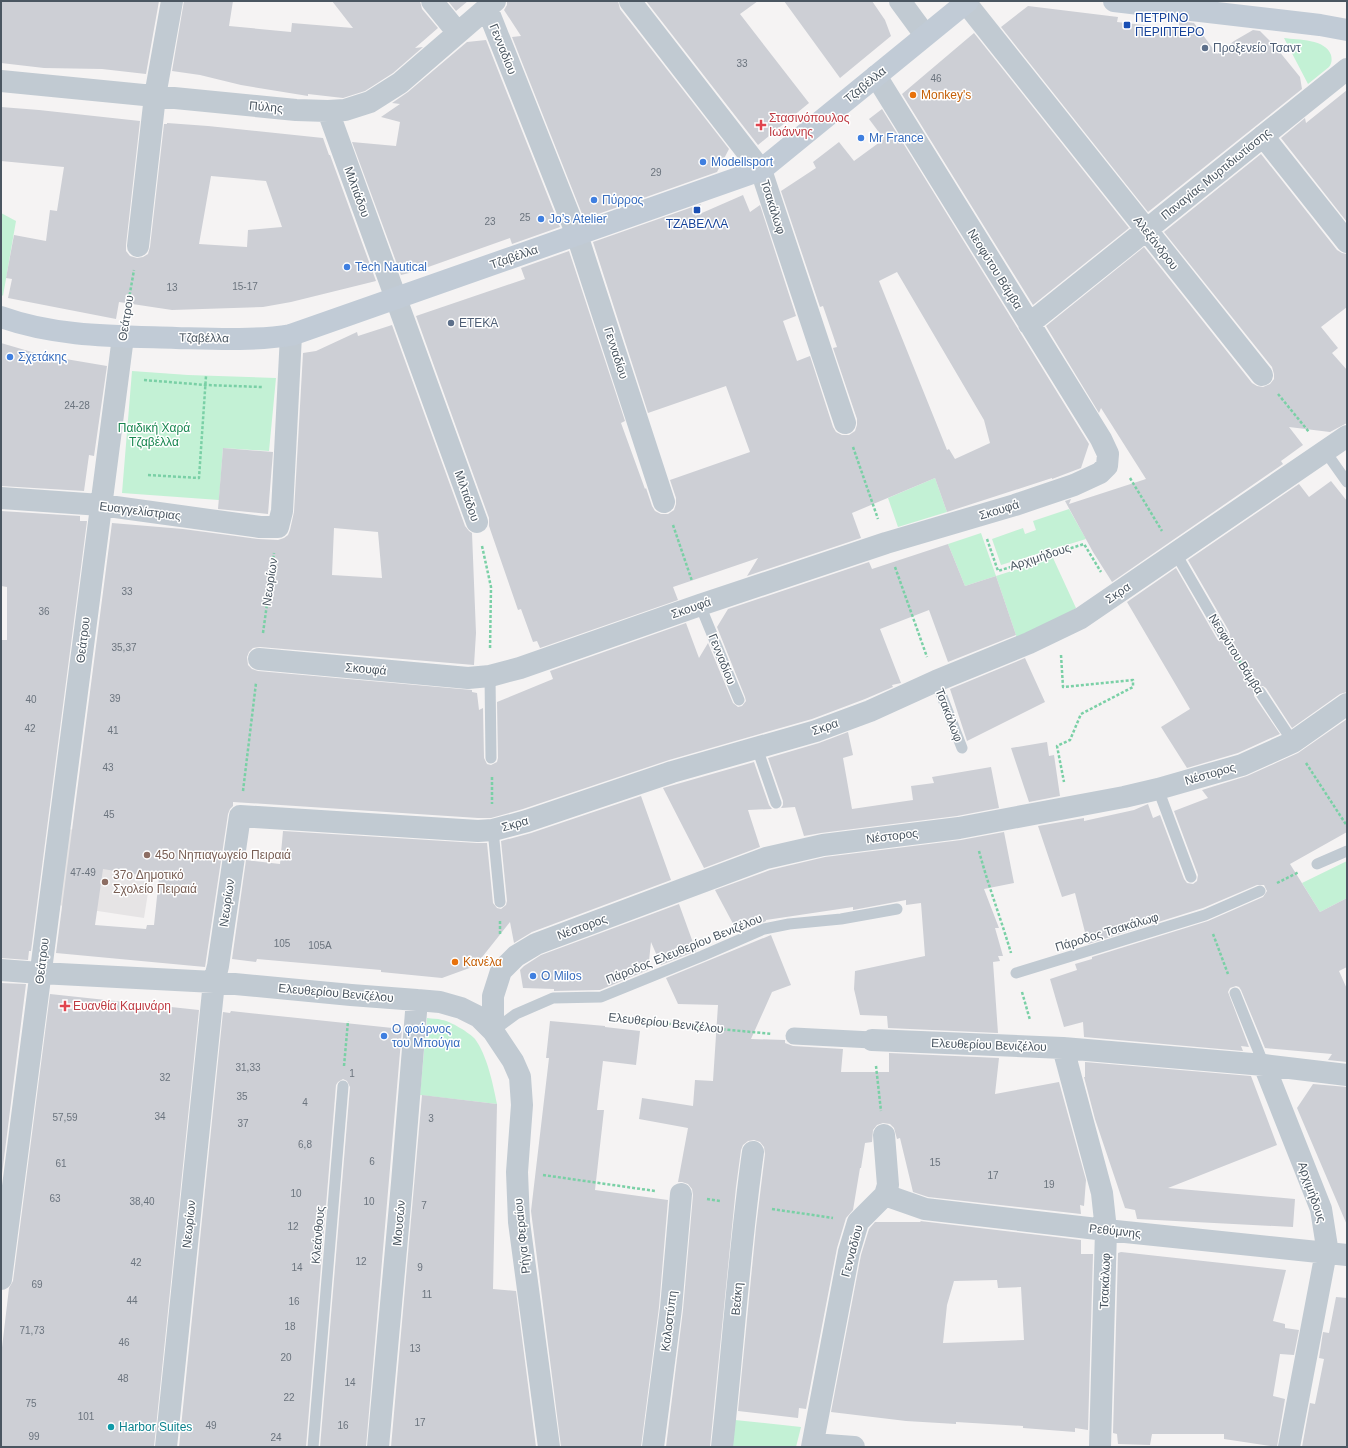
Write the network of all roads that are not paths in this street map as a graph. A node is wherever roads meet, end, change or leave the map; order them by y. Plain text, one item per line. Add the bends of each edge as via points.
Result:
1 (172, 1) edge
2 (432, 1) edge
3 (630, 1) edge
4 (900, 1) edge
5 (1114, 1) edge
6 (967, 2) edge
7 (1151, 3) edge
8 (491, 5) edge
9 (1347, 30) edge
10 (458, 33) junction
11 (925, 35) junction
12 (1347, 69) edge
13 (876, 76) junction
14 (1, 81) edge
15 (155, 96) junction
16 (328, 111) junction
17 (1262, 136) junction
18 (761, 170) junction
19 (1146, 230) junction
20 (577, 235) junction
21 (1347, 242) edge
22 (138, 246) road end
23 (396, 298) junction
24 (1, 317) edge
25 (1029, 324) junction
26 (291, 335) junction
27 (123, 337) junction
28 (1262, 375) road end
29 (845, 423) dead end
30 (1347, 436) edge
31 (1325, 451) junction
32 (1107, 463) joint
33 (1347, 482) edge
34 (1, 498) edge
35 (664, 502) road end
36 (101, 506) junction
37 (477, 522) road end
38 (1176, 554) junction
39 (700, 605) junction
40 (1223, 634) road end
41 (259, 659) road end
42 (490, 676) junction
43 (936, 681) junction
44 (1260, 692) road end
45 (739, 700) dead end
46 (1347, 704) edge
47 (1293, 742) junction
48 (757, 748) junction
49 (962, 748) dead end
50 (491, 758) road end
51 (1158, 788) junction
52 (776, 803) dead end
53 (240, 816) joint
54 (493, 830) junction
55 (1347, 851) edge
56 (1317, 864) road end
57 (1191, 877) dead end
58 (1260, 891) road end
59 (500, 902) dead end
60 (897, 909) dead end
61 (1, 970) edge
62 (1016, 972) dead end
63 (40, 973) junction
64 (214, 982) junction
65 (1235, 993) dead end
66 (418, 1000) junction
67 (493, 1031) junction
68 (794, 1036) road end
69 (872, 1040) joint
70 (1063, 1048) junction
71 (1264, 1065) junction
72 (1347, 1075) edge
73 (343, 1086) road end
74 (884, 1135) road end
75 (753, 1152) dead end
76 (681, 1194) dead end
77 (885, 1195) junction
78 (1106, 1230) junction
79 (1337, 1254) edge
80 (1, 1279) edge
81 (812, 1445) edge
82 (166, 1447) edge
83 (313, 1447) edge
84 (378, 1447) edge
85 (550, 1447) edge
86 (653, 1447) edge
87 (722, 1447) edge
88 (854, 1447) edge
89 (1100, 1447) edge
90 (1289, 1447) edge

1 - 15 street
2 - 10 street
3 - 18 street, Τσακάλωφ
4 - 11 street
5 - 7 main road
6 - 11 main road, Τζαβέλλα
6 - 19 street, Αλεξάνδρου
7 - 9 main road
8 - 10 street, Πύλης
8 - 20 street, Γενναδίου
10 - 16 street, Πύλης via 387,92 360,106
11 - 13 main road, Τζαβέλλα
12 - 17 street, Παναγίας Μυρτιδιωτίσσης
13 - 18 main road, Τζαβέλλα
13 - 25 street, Νεοφύτου Βάμβα
14 - 15 street, Πύλης
15 - 16 street, Πύλης
15 - 22 street
16 - 23 street, Μιλτιάδου
17 - 19 street, Παναγίας Μυρτιδιωτίσσης
17 - 21 street
18 - 20 main road, Τζαβέλλα
18 - 29 street, Τσακάλωφ
19 - 25 street, Παναγίας Μυρτιδιωτίσσης
19 - 28 street, Αλεξάνδρου
20 - 23 main road, Τζαβέλλα
20 - 35 street, Γενναδίου
23 - 26 main road, Τζαβέλλα
23 - 37 street, Μιλτιάδου
24 - 27 main road, Τζαβέλλα via 27,326
25 - 32 street, Νεοφύτου Βάμβα via 1101,439 1108,454
26 - 27 main road, Τζαβέλλα via 248,339
26 - 36 street, Ευαγγελίστριας via 282,511 278,527 260,527
27 - 36 street, Θεάτρου
30 - 31 street, Σκρα
31 - 33 lane
31 - 38 street, Σκρα
32 - 39 street, Σκουφά via 1100,473 1074,485 886,543
34 - 36 street, Ευαγγελίστριας
36 - 63 street, Θεάτρου
38 - 40 lane, Νεοφύτου Βάμβα
38 - 43 street, Σκρα via 1066,626
39 - 42 street, Σκουφά via 520,668
39 - 45 lane, Γενναδίου
41 - 42 street, Σκουφά via 468,678
42 - 50 lane
43 - 48 street, Σκρα via 830,726
43 - 49 lane, Τσακάλωφ
44 - 47 lane, Νεοφύτου Βάμβα
46 - 47 street, Νέστορος
47 - 51 street, Νέστορος via 1242,765
48 - 52 lane
48 - 54 street, Σκρα via 672,772
51 - 57 lane
51 - 67 street, Νέστορος via 1124,797 973,825 823,845 766,858 536,944 516,956 501,971 493,996
53 - 54 street, Σκρα
53 - 64 street, Νεωρίων
54 - 59 lane
55 - 56 lane
58 - 62 lane, Πάροδος Τσακάλωφ via 1205,916
60 - 67 lane, Πάροδος Ελευθερίου Βενιζέλου via 764,929 601,996 553,998 516,1014
61 - 63 street, Ελευθερίου Βενιζέλου
63 - 64 street, Ελευθερίου Βενιζέλου
63 - 80 street, Θεάτρου
64 - 66 street, Ελευθερίου Βενιζέλου
64 - 82 street, Νεωρίων
65 - 71 lane, Αρχιμήδους
66 - 67 street, Ελευθερίου Βενιζέλου via 440,1002 461,1008 479,1017
66 - 84 street, Μουσών
67 - 85 street, Ρήγα Φεραίου via 513,1061 520,1077 522,1105 517,1172 519,1222
68 - 69 street, Ελευθερίου Βενιζέλου
69 - 70 street, Ελευθερίου Βενιζέλου
70 - 71 street, Ελευθερίου Βενιζέλου
70 - 78 street, Τσακάλωφ via 1102,1193
71 - 72 street, Ελευθερίου Βενιζέλου
71 - 79 street, Αρχιμήδους via 1321,1209 1325,1232
73 - 83 lane, Κλεάνθους
74 - 77 street via 888,1185
75 - 87 street, Βεάκη
76 - 86 street, Καλοστύπη via 671,1308
77 - 78 street, Ρεθύμνης via 925,1209
77 - 81 street, Γενναδίου via 858,1222 849,1252
78 - 79 street, Ρεθύμνης
78 - 89 street, Τσακάλωφ
79 - 90 street, Αρχιμήδους
81 - 88 street

